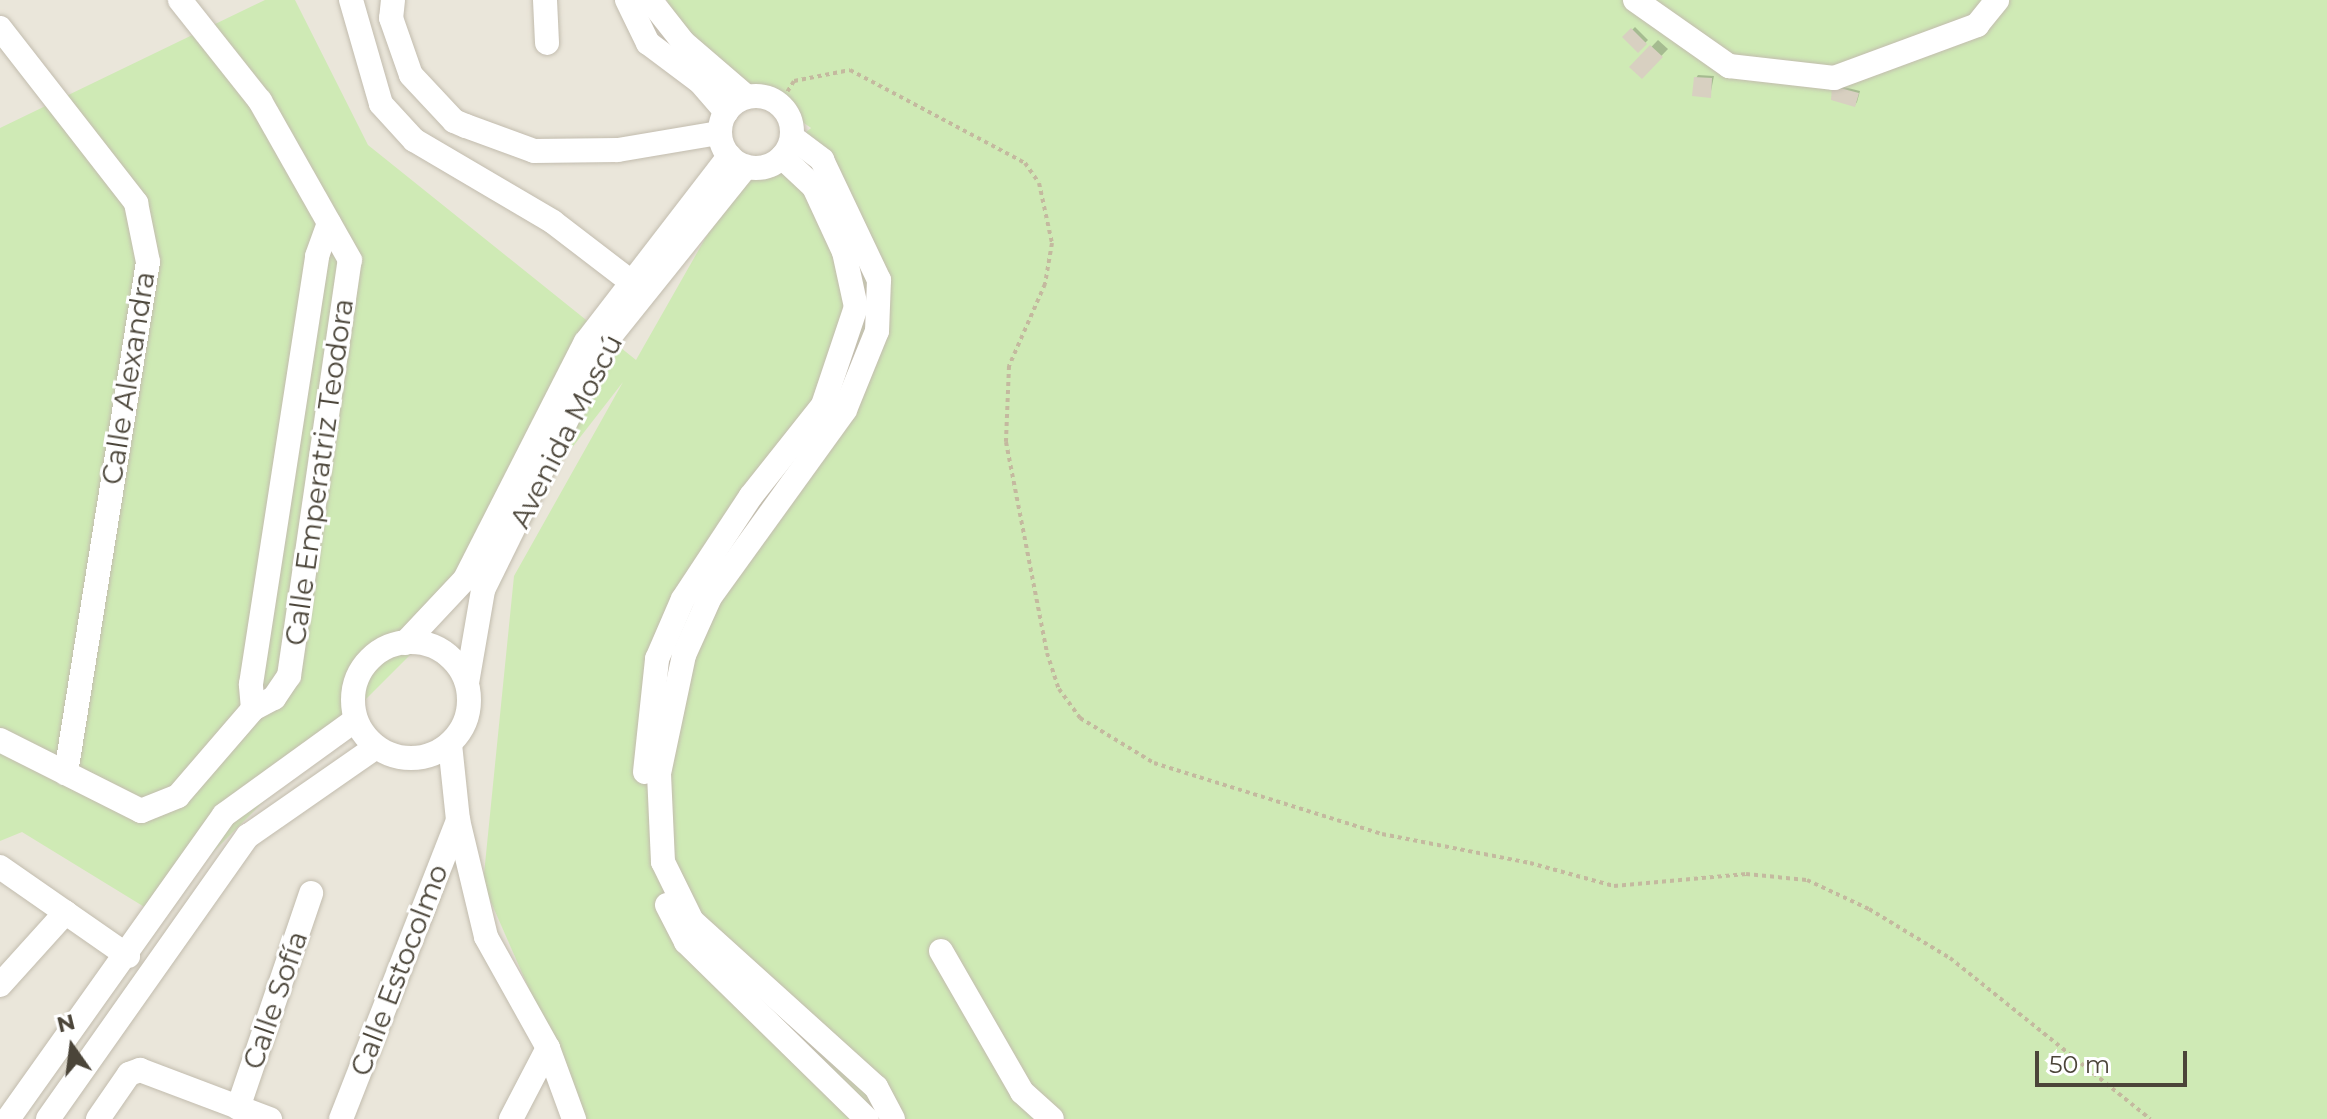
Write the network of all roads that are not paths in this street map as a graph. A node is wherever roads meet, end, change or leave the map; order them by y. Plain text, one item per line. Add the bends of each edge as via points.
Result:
1 (180, 0) edge
2 (351, 0) edge
3 (393, 0) edge
4 (545, 0) edge
5 (627, 0) edge
6 (650, 0) edge
7 (1635, 0) edge
8 (1997, 0) edge
9 (0, 28) edge
10 (547, 43) dead end
11 (747, 97) junction
12 (723, 122) junction
13 (466, 126) junction
14 (787, 147) junction
15 (451, 161) junction
16 (738, 162) junction
17 (329, 223) junction
18 (630, 281) junction
19 (542, 449) junction
20 (474, 584) junction
21 (405, 643) junction
22 (467, 683) junction
23 (253, 709) junction
24 (355, 720) junction
25 (0, 740) edge
26 (450, 744) junction
27 (376, 747) junction
28 (66, 773) junction
29 (458, 820) junction
30 (0, 867) edge
31 (311, 893) dead end
32 (66, 912) junction
33 (941, 951) dead end
34 (128, 956) junction
35 (0, 985) edge
36 (758, 993) junction
37 (548, 1048) junction
38 (238, 1108) junction
39 (8, 1119) edge
40 (48, 1119) edge
41 (98, 1119) edge
42 (270, 1119) edge
43 (341, 1119) edge
44 (511, 1119) edge
45 (574, 1119) edge
46 (867, 1119) edge
47 (893, 1119) edge
48 (1052, 1119) edge

1 - 17 street, Calle Emperatriz Teodora via 260,101
2 - 15 street via 381,104 414,140
3 - 13 street via 391,18 411,75 454,121
4 - 10 street
5 - 12 street via 648,43 700,82
6 - 11 street via 683,42
7 - 8 street via 1729,66 1834,78 1977,25
9 - 28 street, Calle Alexandra via 136,203 148,262
11 - 12 street
11 - 14 street via 779,105 790,119
12 - 13 street via 618,150 534,151
12 - 16 street
13 - 15 street
14 - 16 street via 760,168
14 - 36 street via 814,187 844,252 856,307 811,438 751,496 693,605 657,659 643,793 656,882 686,942
15 - 18 street via 553,222
16 - 18 street, Avenida Moscú
16 - 19 street, Avenida Moscú via 604,344
17 - 23 street, Calle Emperatriz Teodora via 314,271 251,684
17 - 23 street, Calle Emperatriz Teodora via 350,260 289,676 274,698
18 - 19 street, Avenida Moscú via 586,342
19 - 20 street, Avenida Moscú
20 - 21 street, Avenida Moscú
20 - 22 street, Avenida Moscú
21 - 22 street via 429,644 446,653
21 - 24 street via 375,653 363,667 353,692
22 - 26 street via 468,716
23 - 28 street, Calle Emperatriz Teodora via 178,796 141,811
24 - 27 street
24 - 34 street via 224,815
25 - 28 street
26 - 27 street via 414,759
26 - 29 street
27 - 40 street via 248,836
29 - 37 street via 486,937
29 - 43 street, Calle Estocolmo
30 - 32 street
31 - 38 street, Calle Sofía
32 - 34 street
32 - 35 street
33 - 48 street via 1022,1092
34 - 39 street
36 - 46 street
36 - 47 street via 876,1087
37 - 44 street
37 - 45 street
38 - 41 street via 140,1070 129,1074
38 - 42 street

